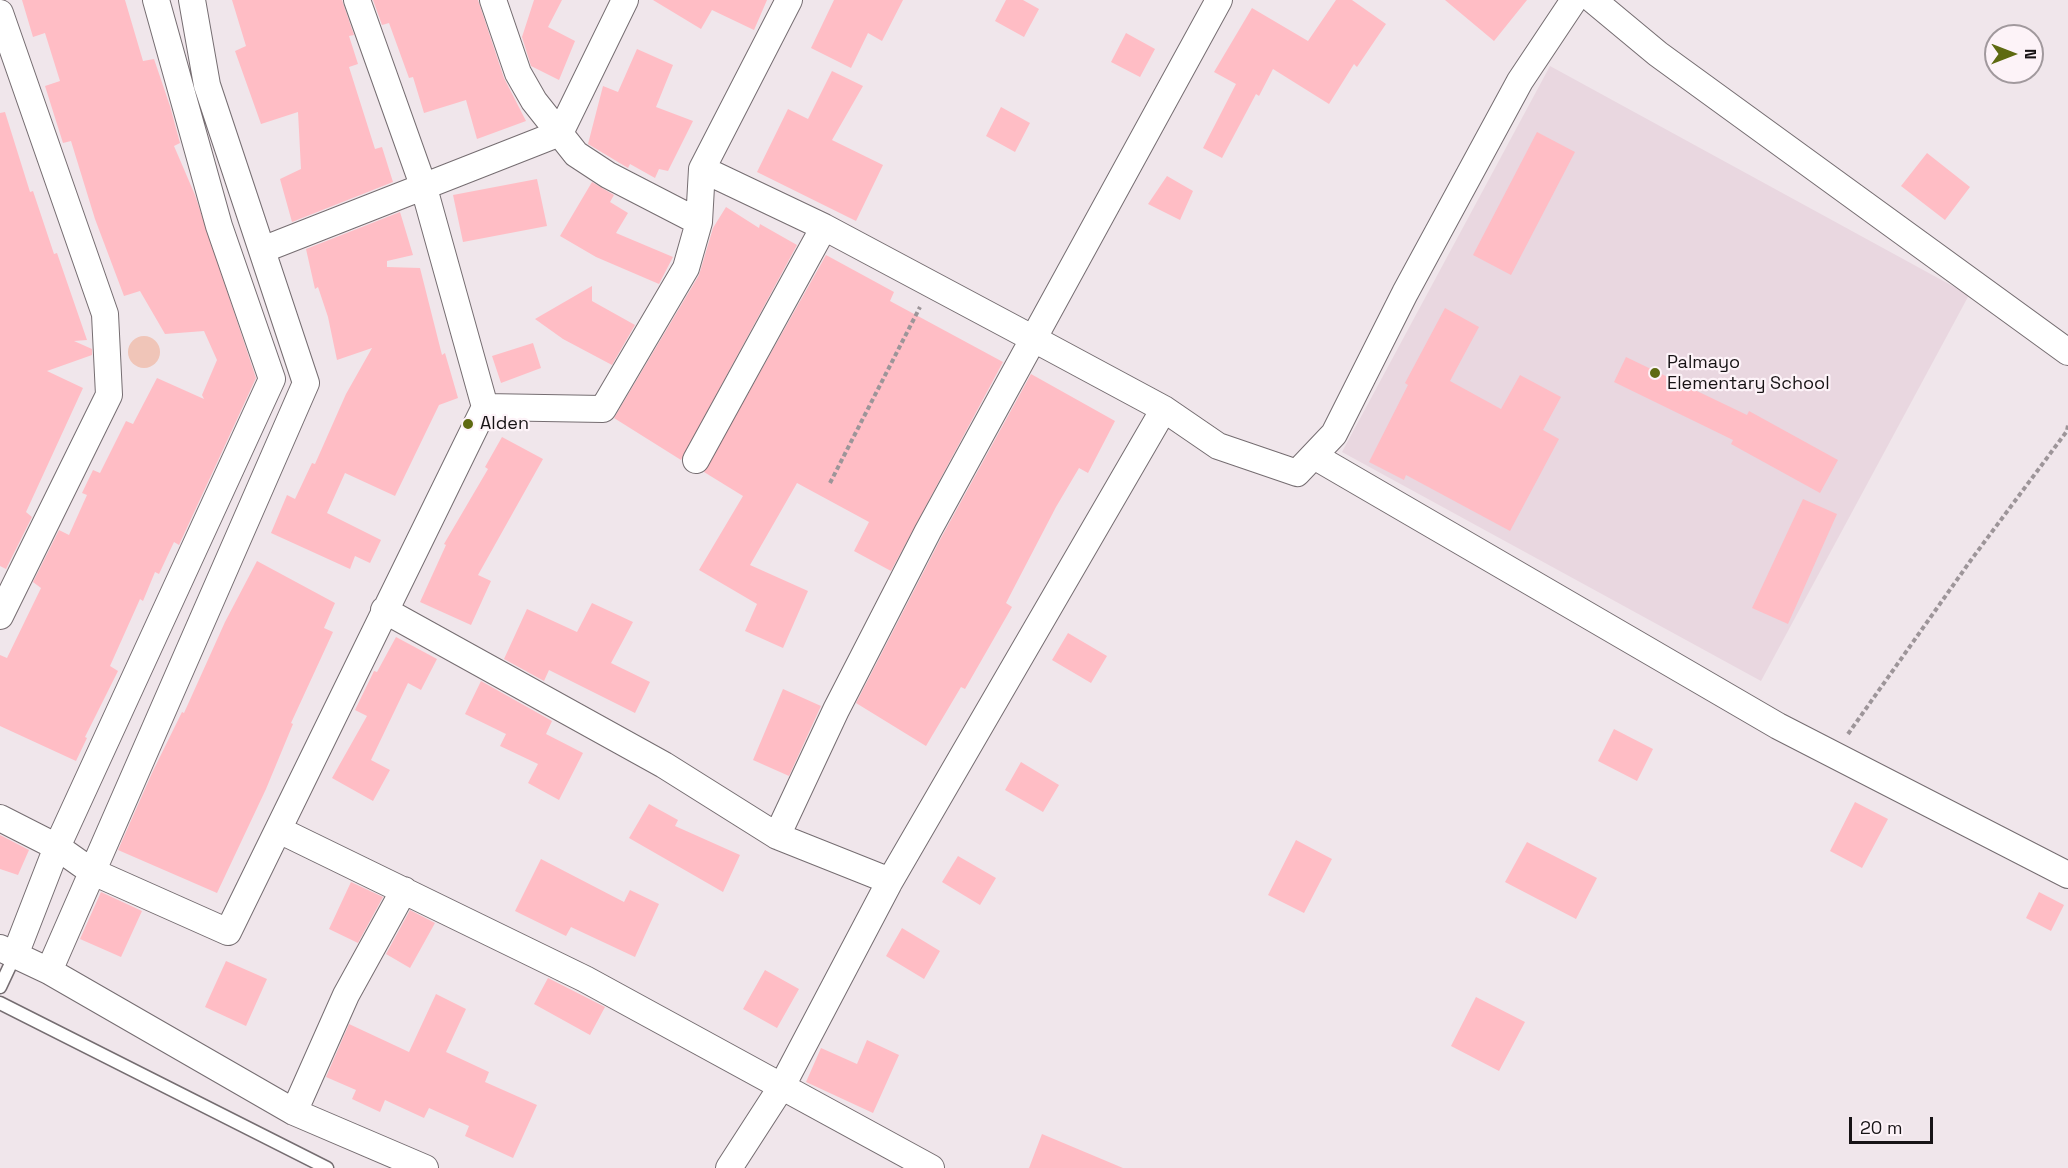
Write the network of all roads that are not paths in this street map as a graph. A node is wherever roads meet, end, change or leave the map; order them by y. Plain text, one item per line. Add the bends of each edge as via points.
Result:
1 (156, 0) edge
2 (192, 0) edge
3 (357, 0) edge
4 (493, 0) edge
5 (625, 0) edge
6 (789, 0) edge
7 (1219, 0) edge
8 (1574, 0) edge
9 (1593, 0) edge
10 (0, 13) edge
11 (560, 133) junction
12 (702, 169) junction
13 (424, 188) junction
14 (247, 205) junction
15 (216, 216) junction
16 (699, 222) junction
17 (824, 227) junction
18 (262, 250) junction
19 (1032, 338) junction
20 (2068, 352) edge
21 (485, 407) junction
22 (1164, 409) junction
23 (1314, 456) junction
24 (696, 460) dead end
25 (384, 610) junction
26 (0, 616) edge
27 (0, 818) edge
28 (279, 830) junction
29 (777, 836) junction
30 (57, 847) junction
31 (91, 871) junction
32 (2068, 875) edge
33 (890, 881) junction
34 (404, 890) junction
35 (8, 952) edge
36 (49, 971) junction
37 (0, 987) edge
38 (0, 1003) edge
39 (782, 1086) junction
40 (294, 1112) junction
41 (327, 1168) edge
42 (425, 1168) edge
43 (729, 1168) edge
44 (931, 1168) edge

1 - 15 street
2 - 14 street via 207,85
3 - 13 street
4 - 11 street via 518,73
5 - 11 street
6 - 12 street
7 - 19 street
8 - 23 street via 1520,81 1334,434
9 - 20 street via 1658,54
10 - 26 street via 105,314 109,395
11 - 13 street
11 - 16 street via 576,154 608,175
12 - 16 street
12 - 17 street
13 - 18 street
13 - 21 street
14 - 15 street
14 - 18 street
15 - 30 street via 272,379
16 - 21 street via 686,268 603,409
17 - 19 street
17 - 24 street
18 - 31 street via 306,382
19 - 22 street
19 - 29 street via 841,700
21 - 25 street
22 - 23 street via 1218,446 1297,473
22 - 33 street
23 - 32 street via 1778,726
25 - 28 street
25 - 29 street via 664,765
27 - 30 street
28 - 31 street via 228,932
28 - 34 street
29 - 33 street
30 - 31 street
30 - 35 street
31 - 36 street
33 - 39 street
34 - 39 street via 585,979
34 - 40 street via 346,995
35 - 36 street
35 - 37 lane
36 - 40 street
38 - 41 lane
39 - 43 street
39 - 44 street
40 - 42 street

